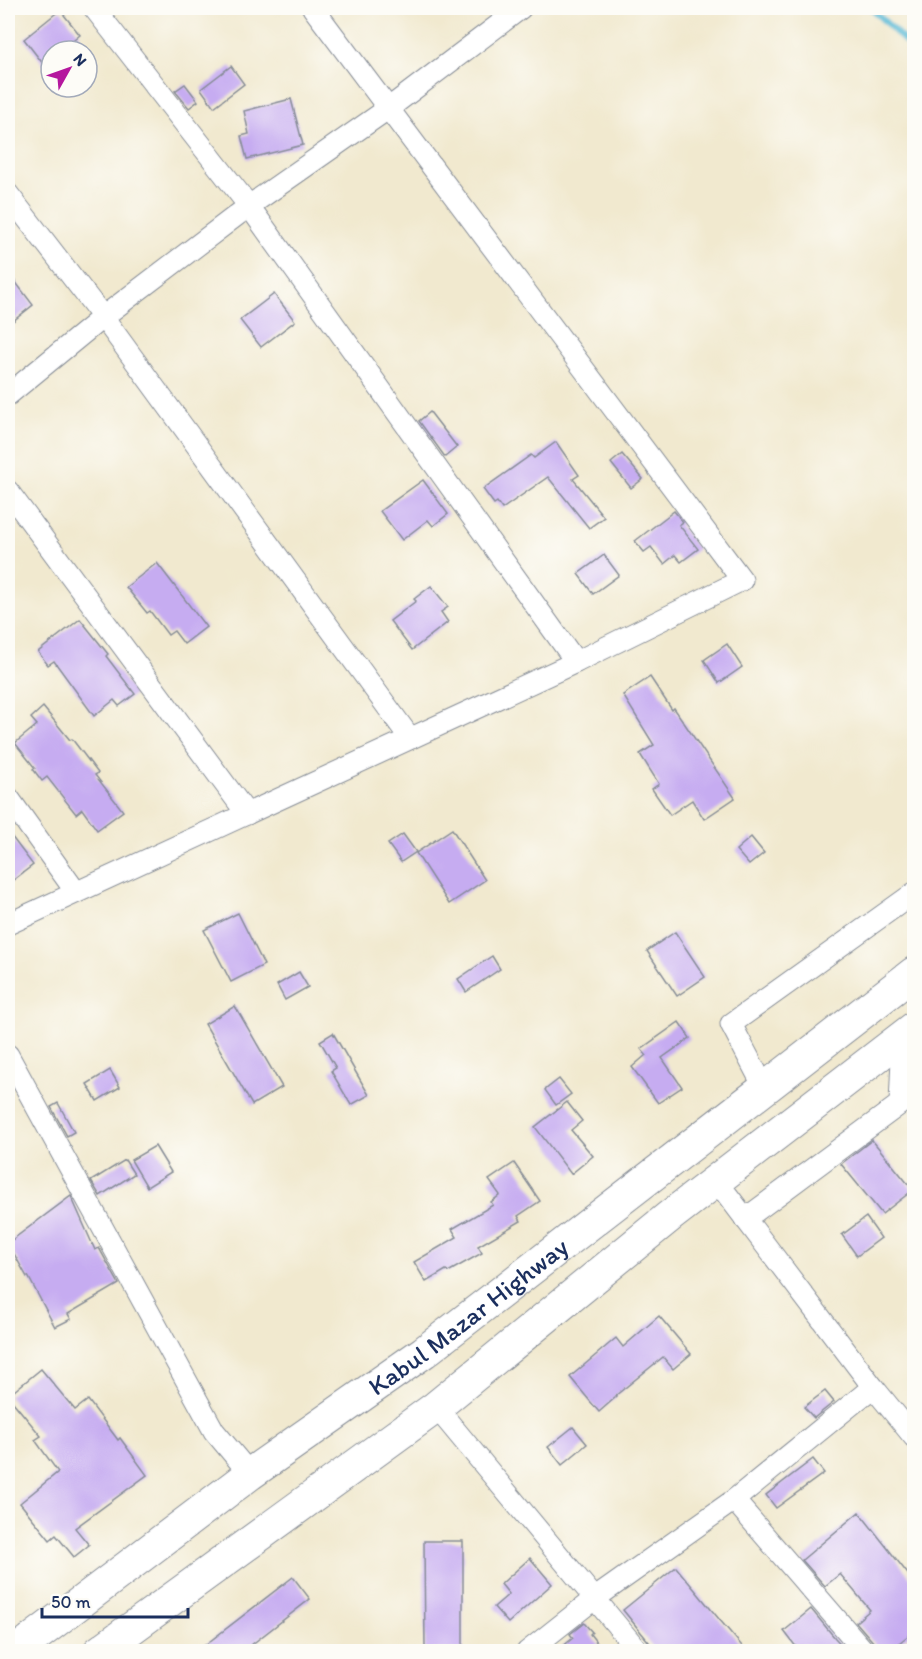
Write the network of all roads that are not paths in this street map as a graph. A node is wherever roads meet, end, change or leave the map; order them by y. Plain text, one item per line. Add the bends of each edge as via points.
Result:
1 (94, 8) edge
2 (313, 8) edge
3 (521, 8) edge
4 (389, 108) junction
5 (8, 194) edge
6 (249, 206) junction
7 (103, 317) junction
8 (8, 395) edge
9 (8, 491) edge
10 (576, 662) junction
11 (410, 738) junction
12 (8, 797) edge
13 (247, 814) junction
14 (76, 892) junction
15 (915, 893) edge
16 (8, 924) edge
17 (915, 974) edge
18 (909, 1032) edge
19 (8, 1055) edge
20 (765, 1089) junction
21 (716, 1180) junction
22 (745, 1219) junction
23 (873, 1387) junction
24 (436, 1407) junction
25 (915, 1437) edge
26 (250, 1474) junction
27 (734, 1500) junction
28 (594, 1599) junction
29 (15, 1652) edge
30 (99, 1652) edge
31 (527, 1652) edge
32 (639, 1652) edge
33 (865, 1652) edge

1 - 6 street
2 - 4 street
3 - 4 street
4 - 6 street
4 - 10 street via 742,580
5 - 7 street
6 - 7 street
6 - 10 street
7 - 8 street
7 - 11 street
9 - 13 street
10 - 11 street
11 - 13 street
12 - 14 street
13 - 14 street
14 - 16 street
15 - 20 street via 731,1024
17 - 20 highway, Kabul Mazar Highway
18 - 21 highway, Kabul Mazar Highway
18 - 22 street via 900,1104
19 - 26 street via 214,1431
20 - 26 highway, Kabul Mazar Highway via 424,1352
21 - 22 street
21 - 24 highway, Kabul Mazar Highway
22 - 23 street
23 - 25 street
23 - 27 street
24 - 28 street
24 - 30 highway, Kabul Mazar Highway
26 - 29 highway, Kabul Mazar Highway
27 - 28 street
27 - 33 street
28 - 31 street
28 - 32 street

